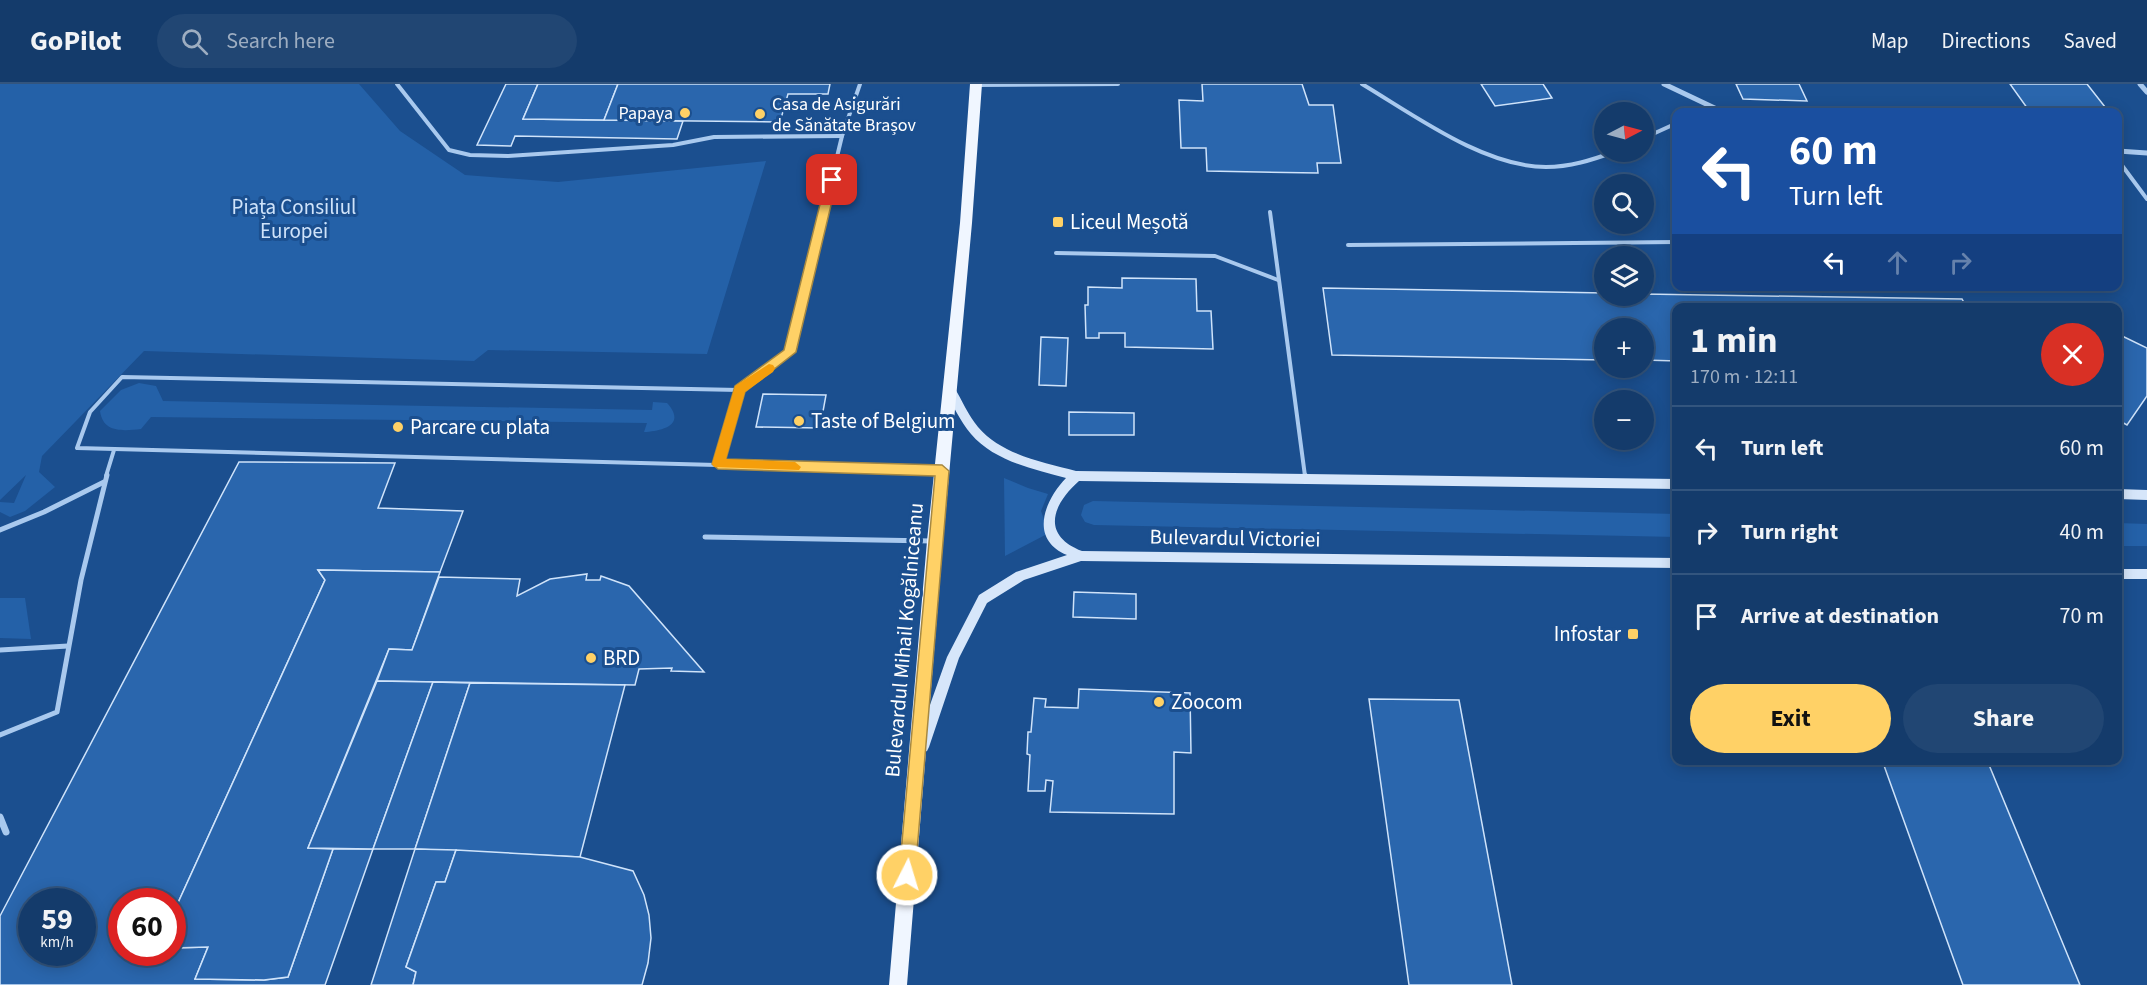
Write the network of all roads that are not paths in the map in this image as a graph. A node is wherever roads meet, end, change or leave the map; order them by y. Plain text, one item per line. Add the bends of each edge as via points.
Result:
1 (397, 84) edge
2 (860, 84) edge
3 (1118, 84) edge
4 (1362, 84) edge
5 (1664, 84) edge
6 (2140, 84) edge
7 (976, 85) edge
8 (2147, 92) edge
9 (1712, 108) edge
10 (1672, 125) edge
11 (1654, 133) edge
12 (842, 136) junction
13 (2122, 151) edge
14 (2147, 153) edge
15 (1594, 158) edge
16 (2122, 166) edge
17 (2147, 200) edge
18 (1270, 212) dead end
19 (1672, 242) edge
20 (1348, 245) dead end
21 (1056, 254) dead end
22 (1278, 280) junction
23 (740, 390) junction
24 (950, 390) junction
25 (114, 450) junction
26 (718, 464) junction
27 (942, 471) junction
28 (1076, 476) junction
29 (1305, 478) junction
30 (104, 482) junction
31 (1672, 484) edge
32 (2122, 494) edge
33 (2147, 495) edge
34 (0, 530) edge
35 (705, 537) dead end
36 (935, 541) junction
37 (1081, 556) junction
38 (1672, 563) edge
39 (2122, 574) edge
40 (2147, 574) edge
41 (68, 646) junction
42 (0, 650) edge
43 (0, 735) edge
44 (916, 765) junction
45 (0, 817) edge
46 (6, 832) dead end
47 (898, 985) edge

1 - 12 lane via 449,150 470,155 673,145 714,137
2 - 12 lane
3 - 7 lane
4 - 15 lane via 1456,138 1511,162 1540,167 1570,165
5 - 9 street
6 - 8 street
7 - 24 main road, Bulevardul Mihail Kogălniceanu
10 - 11 lane
12 - 23 lane via 790,352
13 - 14 street
16 - 17 lane
18 - 22 lane
19 - 20 lane
21 - 22 lane via 1215,256
22 - 29 lane
23 - 25 lane via 122,377 90,412 77,448
23 - 26 lane
24 - 27 main road, Bulevardul Mihail Kogălniceanu
24 - 28 main road via 976,432 998,448 1023,462
25 - 26 lane
25 - 30 lane
26 - 27 lane
27 - 36 main road, Bulevardul Mihail Kogălniceanu
28 - 29 main road
28 - 37 main road via 1060,490 1050,508 1050,528 1060,546
29 - 31 main road
30 - 34 lane
30 - 41 lane
32 - 33 main road
35 - 36 lane
36 - 44 main road, Bulevardul Mihail Kogălniceanu
37 - 38 main road, Bulevardul Victoriei
37 - 44 main road, Bulevardul Victoriei via 1020,576 983,598 953,657
39 - 40 main road
41 - 42 lane
41 - 43 lane via 57,712
44 - 47 main road, Bulevardul Mihail Kogălniceanu
45 - 46 street

